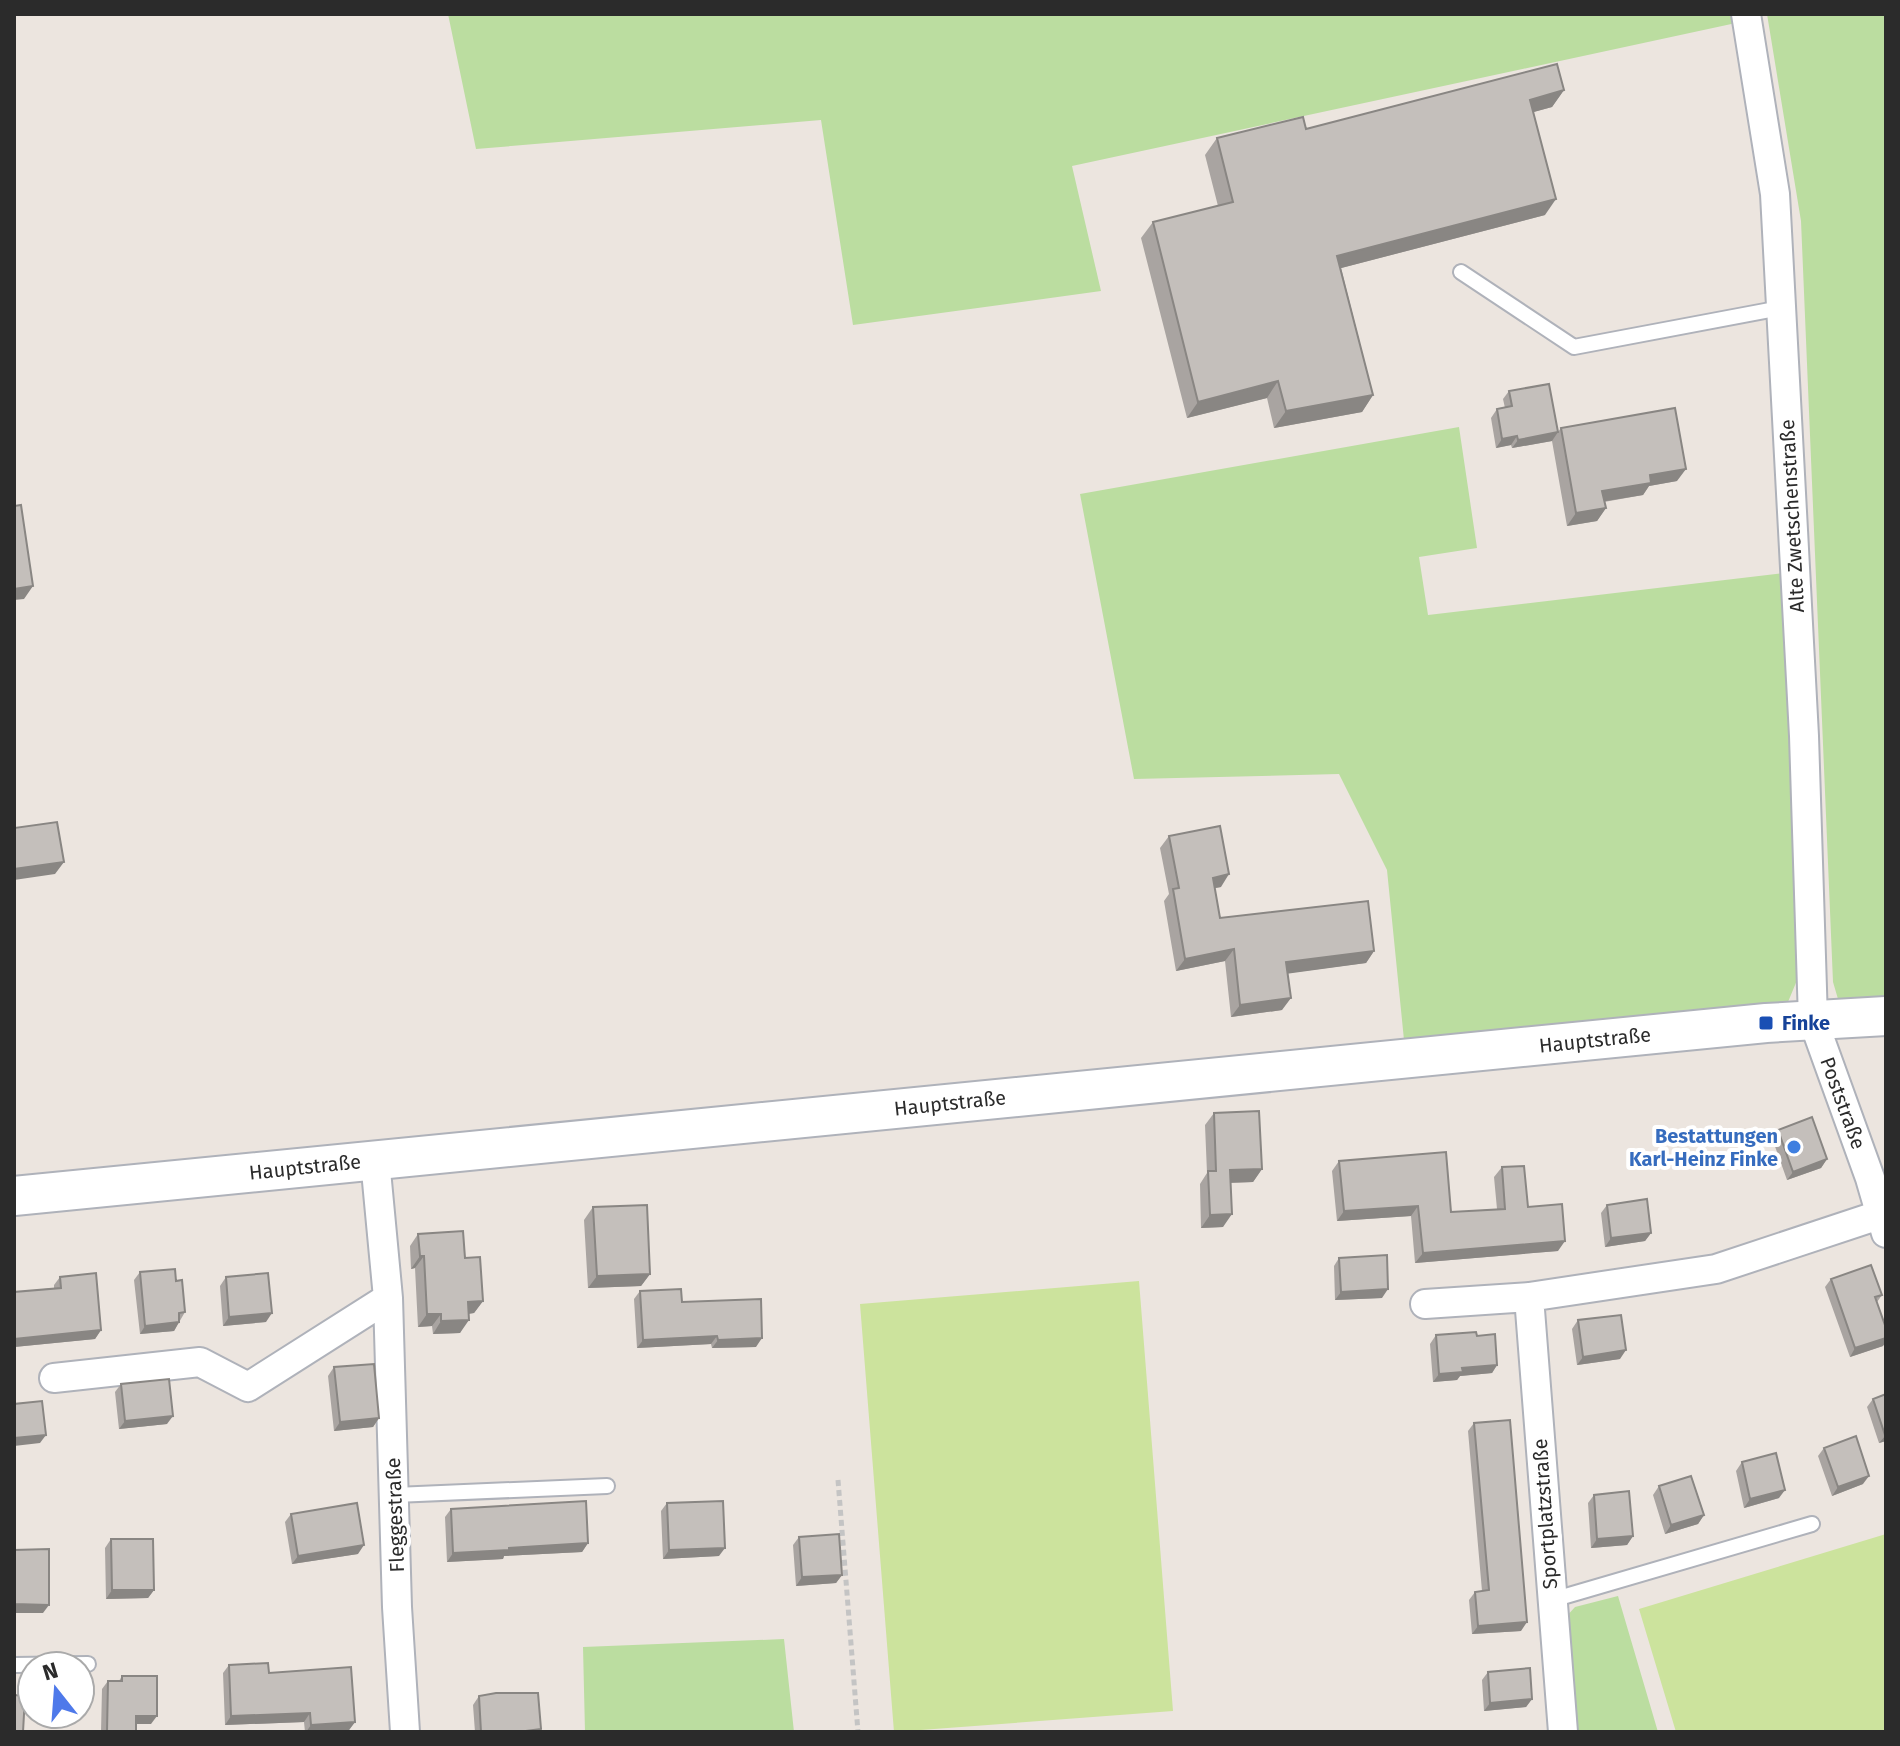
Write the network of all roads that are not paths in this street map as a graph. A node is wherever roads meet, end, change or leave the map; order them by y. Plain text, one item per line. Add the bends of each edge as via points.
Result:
1 (1746, 14) edge
2 (1461, 272) dead end
3 (1781, 308) junction
4 (1886, 1016) edge
5 (1813, 1020) junction
6 (375, 1160) junction
7 (1878, 1175) edge
8 (14, 1196) edge
9 (1883, 1224) edge
10 (1529, 1297) junction
11 (388, 1298) junction
12 (1425, 1304) dead end
13 (54, 1378) dead end
14 (607, 1486) dead end
15 (395, 1495) junction
16 (1812, 1524) dead end
17 (1552, 1600) junction
18 (405, 1732) edge
19 (1563, 1732) edge

1 - 3 street, Alte Zwetschenstraße via 1775,194
2 - 3 lane via 1574,347
3 - 5 street, Alte Zwetschenstraße
4 - 5 main road, Hauptstraße
5 - 6 main road, Hauptstraße
5 - 7 street, Poststraße
6 - 8 main road, Hauptstraße
6 - 11 street, Fleggestraße
7 - 9 street, Poststraße
9 - 10 street via 1716,1269
10 - 12 street
10 - 17 street, Sportplatzstraße
11 - 13 street via 248,1387 200,1362
11 - 15 street, Fleggestraße
14 - 15 lane
15 - 18 street, Fleggestraße
16 - 17 lane
17 - 19 street, Sportplatzstraße

